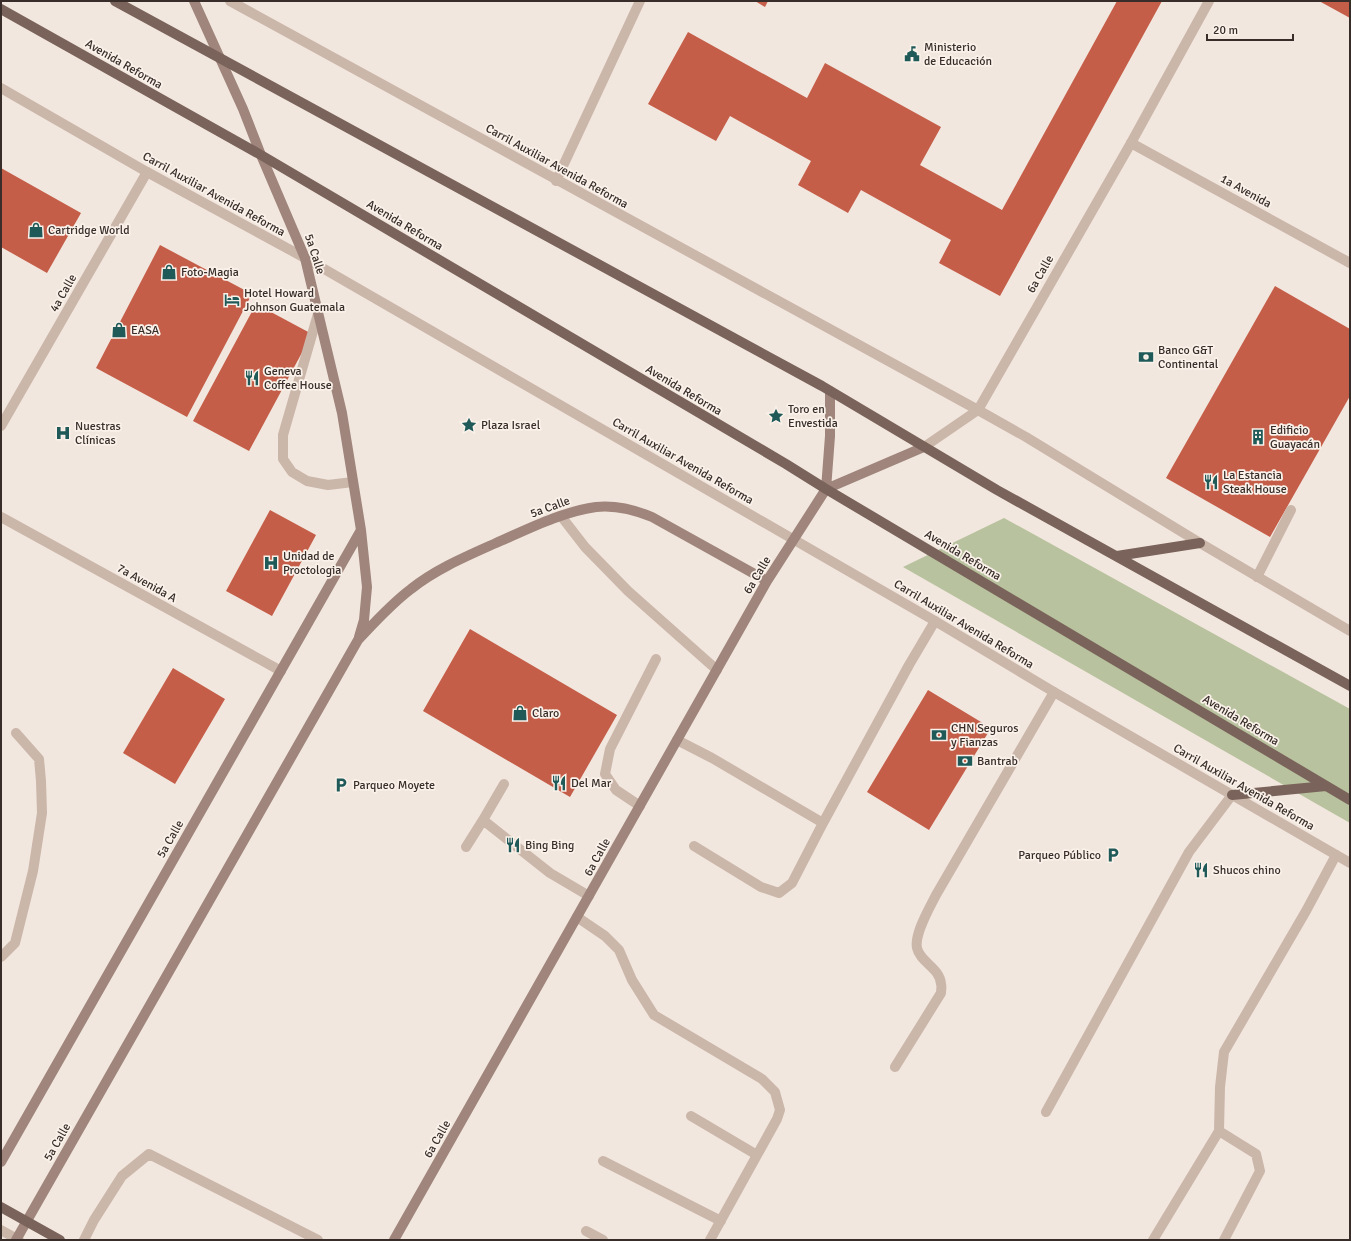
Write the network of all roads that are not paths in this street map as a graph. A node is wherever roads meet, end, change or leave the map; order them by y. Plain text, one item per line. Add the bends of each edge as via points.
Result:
1 (115, 1) edge
2 (194, 1) edge
3 (230, 1) edge
4 (640, 1) edge
5 (1209, 1) edge
6 (1, 9) edge
7 (221, 60) junction
8 (1, 88) edge
9 (1130, 143) junction
10 (261, 155) junction
11 (147, 172) junction
12 (556, 181) junction
13 (305, 258) junction
14 (1350, 263) edge
15 (318, 314) junction
16 (830, 391) junction
17 (978, 410) junction
18 (1, 426) edge
19 (924, 447) junction
20 (353, 482) junction
21 (826, 489) junction
22 (1291, 510) dead end
23 (562, 516) junction
24 (1, 517) edge
25 (361, 530) junction
26 (793, 540) junction
27 (1200, 543) junction
28 (1117, 556) junction
29 (1257, 577) junction
30 (767, 581) junction
31 (935, 621) junction
32 (1350, 631) edge
33 (358, 640) junction
34 (656, 659) dead end
35 (717, 670) junction
36 (281, 671) junction
37 (1350, 686) edge
38 (1054, 692) junction
39 (16, 733) dead end
40 (677, 740) junction
41 (504, 784) dead end
42 (1326, 786) junction
43 (1232, 795) junction
44 (1350, 800) edge
45 (640, 806) junction
46 (483, 820) junction
47 (823, 823) junction
48 (694, 846) dead end
49 (466, 847) dead end
50 (1336, 855) junction
51 (1350, 863) edge
52 (589, 896) junction
53 (577, 917) junction
54 (1, 957) edge
55 (895, 1067) dead end
56 (1046, 1112) dead end
57 (691, 1116) dead end
58 (1219, 1131) junction
59 (757, 1155) junction
60 (604, 1161) dead end
61 (1, 1162) edge
62 (1, 1207) edge
63 (27, 1221) junction
64 (721, 1221) junction
65 (1, 1230) edge
66 (586, 1231) dead end
67 (17, 1239) edge
68 (60, 1240) edge
69 (84, 1240) edge
70 (318, 1240) edge
71 (394, 1240) edge
72 (603, 1240) edge
73 (710, 1240) edge
74 (1153, 1240) edge
75 (1224, 1240) edge

1 - 7 main road
2 - 7 main road, 5a Calle
3 - 12 street, Carril Auxiliar Avenida Reforma
4 - 12 street
5 - 9 street, 6a Calle
6 - 10 main road, Avenida Reforma
7 - 10 main road, 5a Calle
7 - 16 main road
8 - 11 street, Carril Auxiliar Avenida Reforma
9 - 14 street, 1a Avenida
9 - 17 street, 6a Calle
10 - 13 main road, 5a Calle
10 - 21 main road, Avenida Reforma
11 - 13 street, Carril Auxiliar Avenida Reforma
11 - 18 street, 4a Calle
12 - 17 street, Carril Auxiliar Avenida Reforma
13 - 15 main road, 5a Calle
13 - 26 street, Carril Auxiliar Avenida Reforma
15 - 20 main road, 5a Calle via 342,413
15 - 20 street via 283,435 283,459 292,472 307,482 328,485
16 - 19 main road
16 - 21 main road, 6a Calle
17 - 19 street, 6a Calle
17 - 27 street, Carril Auxiliar Avenida Reforma
19 - 21 main road, 6a Calle
19 - 28 main road
20 - 25 main road, 5a Calle
21 - 26 main road, 6a Calle
21 - 42 main road, Avenida Reforma
22 - 29 street
23 - 30 main road, 5a Calle via 598,507 637,510
23 - 33 main road, 5a Calle via 536,525 426,578 389,606
23 - 35 street via 585,547 628,591
24 - 36 street, 7a Avenida A
25 - 33 main road, 5a Calle via 368,587 364,620
25 - 36 main road, 5a Calle
26 - 30 main road, 6a Calle
26 - 31 street, Carril Auxiliar Avenida Reforma
27 - 28 main road
27 - 29 street, Carril Auxiliar Avenida Reforma
28 - 37 main road
29 - 32 street, Carril Auxiliar Avenida Reforma
30 - 35 main road, 6a Calle
31 - 38 street, Carril Auxiliar Avenida Reforma
31 - 47 street
33 - 63 main road, 5a Calle
34 - 45 street via 610,749 605,774 616,790
35 - 40 main road, 6a Calle
36 - 61 main road, 5a Calle
38 - 43 street, Carril Auxiliar Avenida Reforma
38 - 55 street via 926,916 918,935 917,947 942,983 940,993
39 - 54 street via 39,760 42,813 33,872 15,943
40 - 45 main road, 6a Calle
40 - 47 street
41 - 46 street
42 - 43 main road
42 - 44 main road, Avenida Reforma
43 - 50 street, Carril Auxiliar Avenida Reforma
43 - 56 street via 1189,852
45 - 52 main road, 6a Calle
46 - 49 street
46 - 52 street via 550,873
47 - 48 street via 792,883 779,893 761,887
50 - 51 street, Carril Auxiliar Avenida Reforma
50 - 58 street via 1224,1052
52 - 53 main road, 6a Calle
53 - 59 street via 605,936 619,950 632,980 654,1015 762,1079 775,1092 780,1110
53 - 71 main road, 6a Calle
57 - 59 street
58 - 74 street
58 - 75 street via 1256,1154 1260,1170
59 - 64 street
60 - 64 street
62 - 63 main road
63 - 67 main road, 5a Calle
63 - 68 main road
64 - 73 street
65 - 67 street
66 - 72 street
69 - 70 street via 122,1176 149,1154

